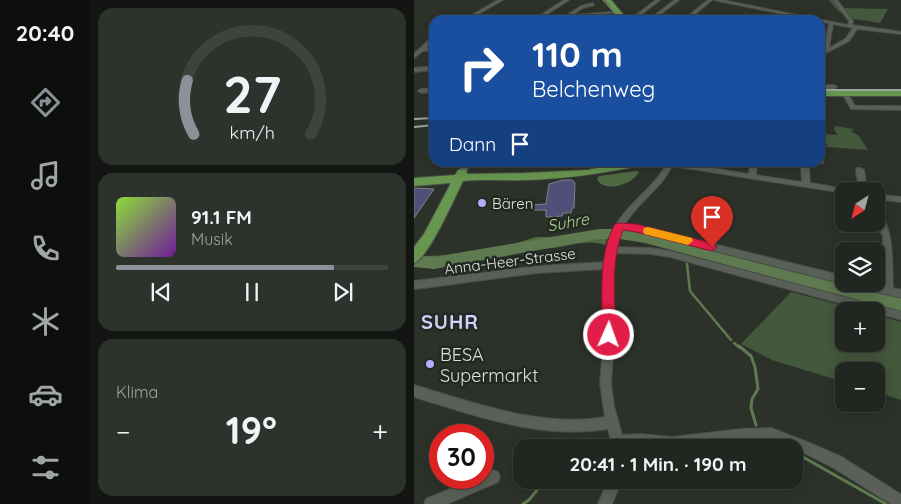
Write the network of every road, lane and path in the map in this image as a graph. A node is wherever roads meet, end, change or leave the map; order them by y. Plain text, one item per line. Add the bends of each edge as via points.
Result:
1 (501, 0) edge
2 (567, 0) edge
3 (608, 0) edge
4 (658, 0) edge
5 (677, 0) edge
6 (710, 0) edge
7 (716, 0) edge
8 (835, 0) edge
9 (593, 4) dead end
10 (552, 10) junction
11 (610, 13) dead end
12 (474, 15) edge
13 (543, 15) edge
14 (558, 15) edge
15 (569, 15) edge
16 (594, 15) edge
17 (621, 15) edge
18 (638, 15) edge
19 (657, 15) edge
20 (691, 15) edge
21 (794, 15) edge
22 (825, 21) edge
23 (831, 22) junction
24 (853, 27) junction
25 (901, 33) edge
26 (429, 43) edge
27 (429, 49) edge
28 (421, 50) junction
29 (828, 51) junction
30 (825, 52) edge
31 (414, 57) edge
32 (429, 68) edge
33 (414, 70) edge
34 (825, 87) edge
35 (834, 87) dead end
36 (429, 90) edge
37 (421, 91) dead end
38 (825, 93) edge
39 (845, 93) junction
40 (901, 93) edge
41 (901, 108) edge
42 (580, 167) edge
43 (619, 167) edge
44 (668, 167) edge
45 (690, 167) edge
46 (753, 167) edge
47 (805, 167) edge
48 (860, 170) dead end
49 (463, 171) edge
50 (752, 176) junction
51 (414, 181) edge
52 (862, 182) edge
53 (806, 185) junction
54 (835, 189) edge
55 (885, 197) edge
56 (901, 200) edge
57 (618, 228) junction
58 (885, 232) edge
59 (612, 250) junction
60 (416, 255) edge
61 (609, 265) junction
62 (835, 278) edge
63 (414, 285) edge
64 (885, 290) edge
65 (888, 291) junction
66 (901, 294) edge
67 (901, 316) edge
68 (414, 391) edge
69 (612, 422) junction
70 (617, 439) edge
71 (706, 439) edge
72 (785, 439) edge
73 (803, 446) edge
74 (466, 489) edge
75 (611, 489) edge
76 (901, 503) edge
77 (431, 504) edge
78 (605, 504) edge

1 - 12 street
2 - 10 street
3 - 17 main road
4 - 18 street
5 - 19 street
6 - 20 street
7 - 21 street
8 - 24 street
9 - 15 street
10 - 13 street
10 - 14 street
11 - 16 street
22 - 23 street
23 - 24 street
23 - 29 street
24 - 25 street
24 - 29 street via 847,40
26 - 28 street
27 - 28 street
28 - 31 street
29 - 30 street
32 - 33 street
34 - 35 street
36 - 37 street
38 - 39 main road
39 - 40 main road
39 - 41 street via 854,108
42 - 49 main road
43 - 49 main road via 588,173 524,176 477,176
44 - 57 street via 661,180
45 - 50 street
46 - 50 street
47 - 53 street
48 - 52 street
49 - 51 main road
49 - 60 main road
50 - 53 street
53 - 54 street
55 - 56 street
57 - 59 street
57 - 62 street via 636,228
58 - 65 street
59 - 61 street
59 - 67 street via 651,250 670,254
61 - 63 street, Anna-Heer-Strasse via 538,269
61 - 69 street via 610,324 605,382
64 - 65 street
65 - 66 street
68 - 69 street via 509,418 575,426
69 - 70 street
71 - 72 street via 771,434
73 - 76 street via 837,462
74 - 77 street
75 - 78 street

